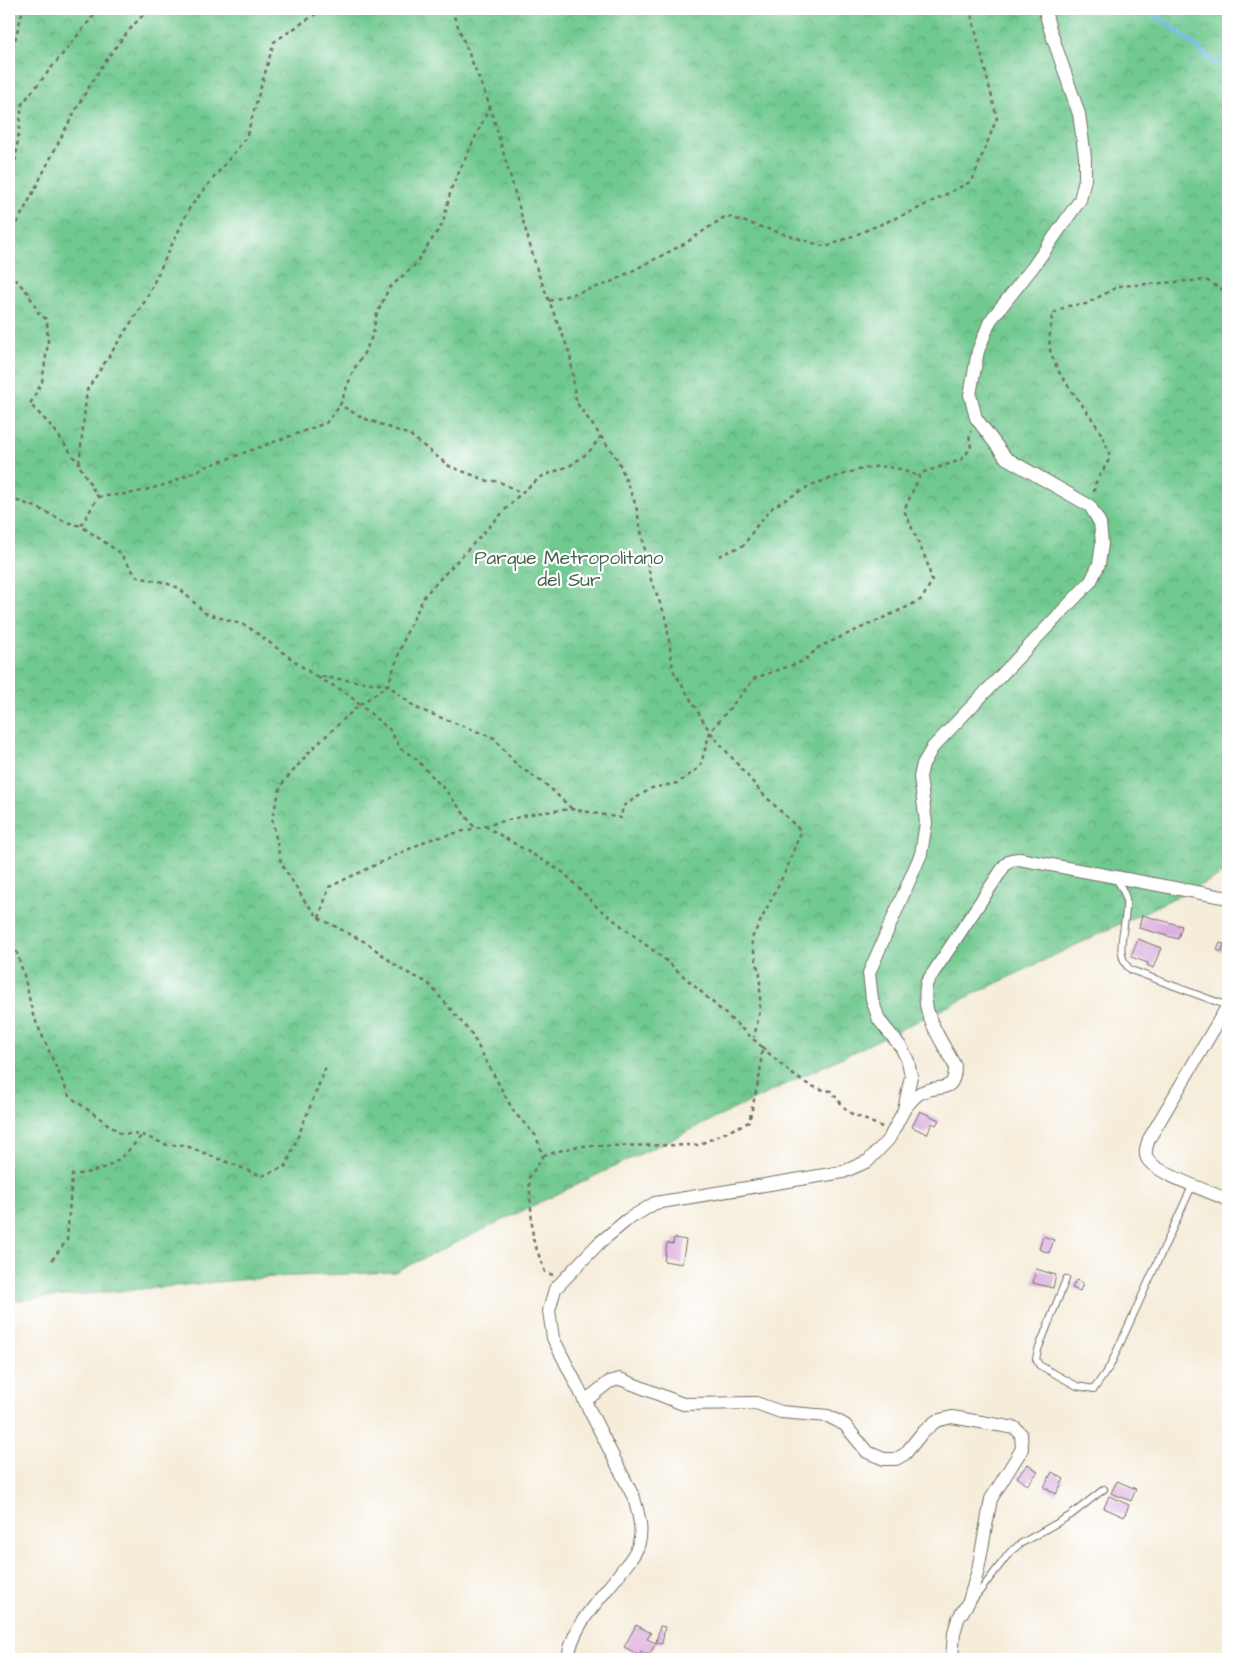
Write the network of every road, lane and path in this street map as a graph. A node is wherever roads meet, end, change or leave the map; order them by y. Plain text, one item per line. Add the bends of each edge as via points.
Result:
1 (23, 9) edge
2 (99, 9) edge
3 (149, 9) edge
4 (323, 9) edge
5 (451, 9) edge
6 (970, 9) edge
7 (1048, 9) edge
8 (9, 64) edge
9 (490, 106) junction
10 (9, 176) edge
11 (9, 237) edge
12 (9, 273) edge
13 (1228, 292) edge
14 (549, 302) junction
15 (340, 405) junction
16 (976, 418) junction
17 (601, 436) junction
18 (80, 465) junction
19 (919, 476) junction
20 (521, 493) junction
21 (98, 497) junction
22 (9, 498) edge
23 (1090, 506) junction
24 (81, 526) junction
25 (719, 556) dead end
26 (315, 676) junction
27 (388, 685) junction
28 (358, 706) junction
29 (710, 732) junction
30 (572, 809) junction
31 (486, 826) junction
32 (475, 828) junction
33 (1116, 877) junction
34 (1228, 898) edge
35 (319, 918) junction
36 (9, 928) edge
37 (1228, 1006) edge
38 (754, 1037) junction
39 (762, 1047) junction
40 (326, 1067) dead end
41 (904, 1110) junction
42 (893, 1131) junction
43 (142, 1135) junction
44 (544, 1156) junction
45 (1193, 1184) junction
46 (1228, 1200) edge
47 (52, 1260) dead end
48 (564, 1278) junction
49 (1066, 1279) dead end
50 (585, 1401) junction
51 (1104, 1489) dead end
52 (958, 1619) junction
53 (568, 1659) edge
54 (952, 1659) edge

1 - 8 path
2 - 10 path via 22,104 15,164
3 - 11 path via 127,31 103,66
4 - 18 path via 274,42 246,138 190,207 145,301 92,380 87,390
5 - 9 path
6 - 14 path via 997,118 972,182 916,210 826,247 726,216 684,244 607,284
7 - 16 street via 1046,15 1050,29 1079,114 1085,179 1080,200 990,321 978,351 970,395
9 - 14 path
9 - 15 path via 451,189 443,223 414,266 389,288 376,316 373,334 353,371
12 - 18 path via 47,320 48,343 42,382 30,404 53,428
13 - 23 path via 1206,280 1119,286 1086,304 1067,306 1052,314 1050,352 1071,390 1101,429 1110,458 1096,484
14 - 17 path via 570,354 576,402
15 - 20 path via 363,418 410,435 449,466 488,481 498,481
15 - 21 path via 326,423 168,484 134,493
16 - 19 path via 969,435 971,448 961,460
16 - 23 street via 1006,458
17 - 20 path via 590,452 571,465 541,477
17 - 29 path via 618,460 636,506 651,580 666,618 674,670
18 - 21 path
19 - 25 path via 880,466 811,485 773,507 744,545
19 - 29 path via 904,510 932,580 922,599 819,647 804,661 755,678
20 - 27 path via 425,595 406,634
21 - 24 path
22 - 24 path
23 - 41 street via 1100,523 1102,544 1099,564 1091,580 933,747 923,764 920,788 926,823 921,854 869,973 879,1020 908,1061 911,1076
24 - 26 path via 119,552 137,577 179,588 205,613 247,626
26 - 27 path
26 - 28 path via 345,692
27 - 28 path
27 - 30 path via 416,708 494,738 517,765 549,787
28 - 32 path via 390,730 402,749 414,757 447,792
28 - 35 path via 311,750 281,785 272,818 281,863
29 - 30 path via 700,767 678,783 652,788 623,806 621,818
29 - 38 path via 762,793 801,831 786,870 751,940 760,975 760,1011
30 - 31 path via 536,813
31 - 32 path
31 - 38 path via 564,873 596,907 668,962 716,1008
32 - 35 path via 428,840 329,887
33 - 34 street
33 - 37 lane via 1126,898 1121,956 1125,965
33 - 41 street via 1019,859 1005,865 926,982 926,1011 955,1066 955,1075 951,1084 943,1088 920,1092
35 - 44 path via 367,942 402,970 428,983 471,1033 514,1112 536,1136
36 - 43 path via 33,1015 69,1096 120,1132
37 - 45 street via 1149,1139 1146,1152 1150,1164
38 - 39 path
39 - 42 path via 802,1082 831,1091 848,1112
39 - 44 path via 760,1074 749,1122 698,1144 578,1146
40 - 43 path via 286,1166 262,1176 184,1145 167,1144
41 - 42 street
42 - 48 street via 868,1161 843,1172 655,1203 620,1226
43 - 47 path via 123,1158 98,1172 72,1175 67,1240
44 - 48 path via 529,1178 533,1239 545,1272
45 - 46 street
45 - 49 lane via 1110,1366 1094,1389 1077,1386 1039,1365 1036,1359
48 - 50 street via 553,1294 550,1324 553,1338
50 - 52 street via 609,1382 620,1379 683,1404 756,1403 780,1412 828,1416 845,1425 867,1452 884,1459 896,1459 905,1454 936,1422 952,1418 1015,1428 1021,1434 1022,1449 991,1498 978,1570
50 - 53 street via 634,1498 640,1521 639,1544 584,1618
51 - 52 lane via 1071,1515 1010,1552
52 - 54 street

